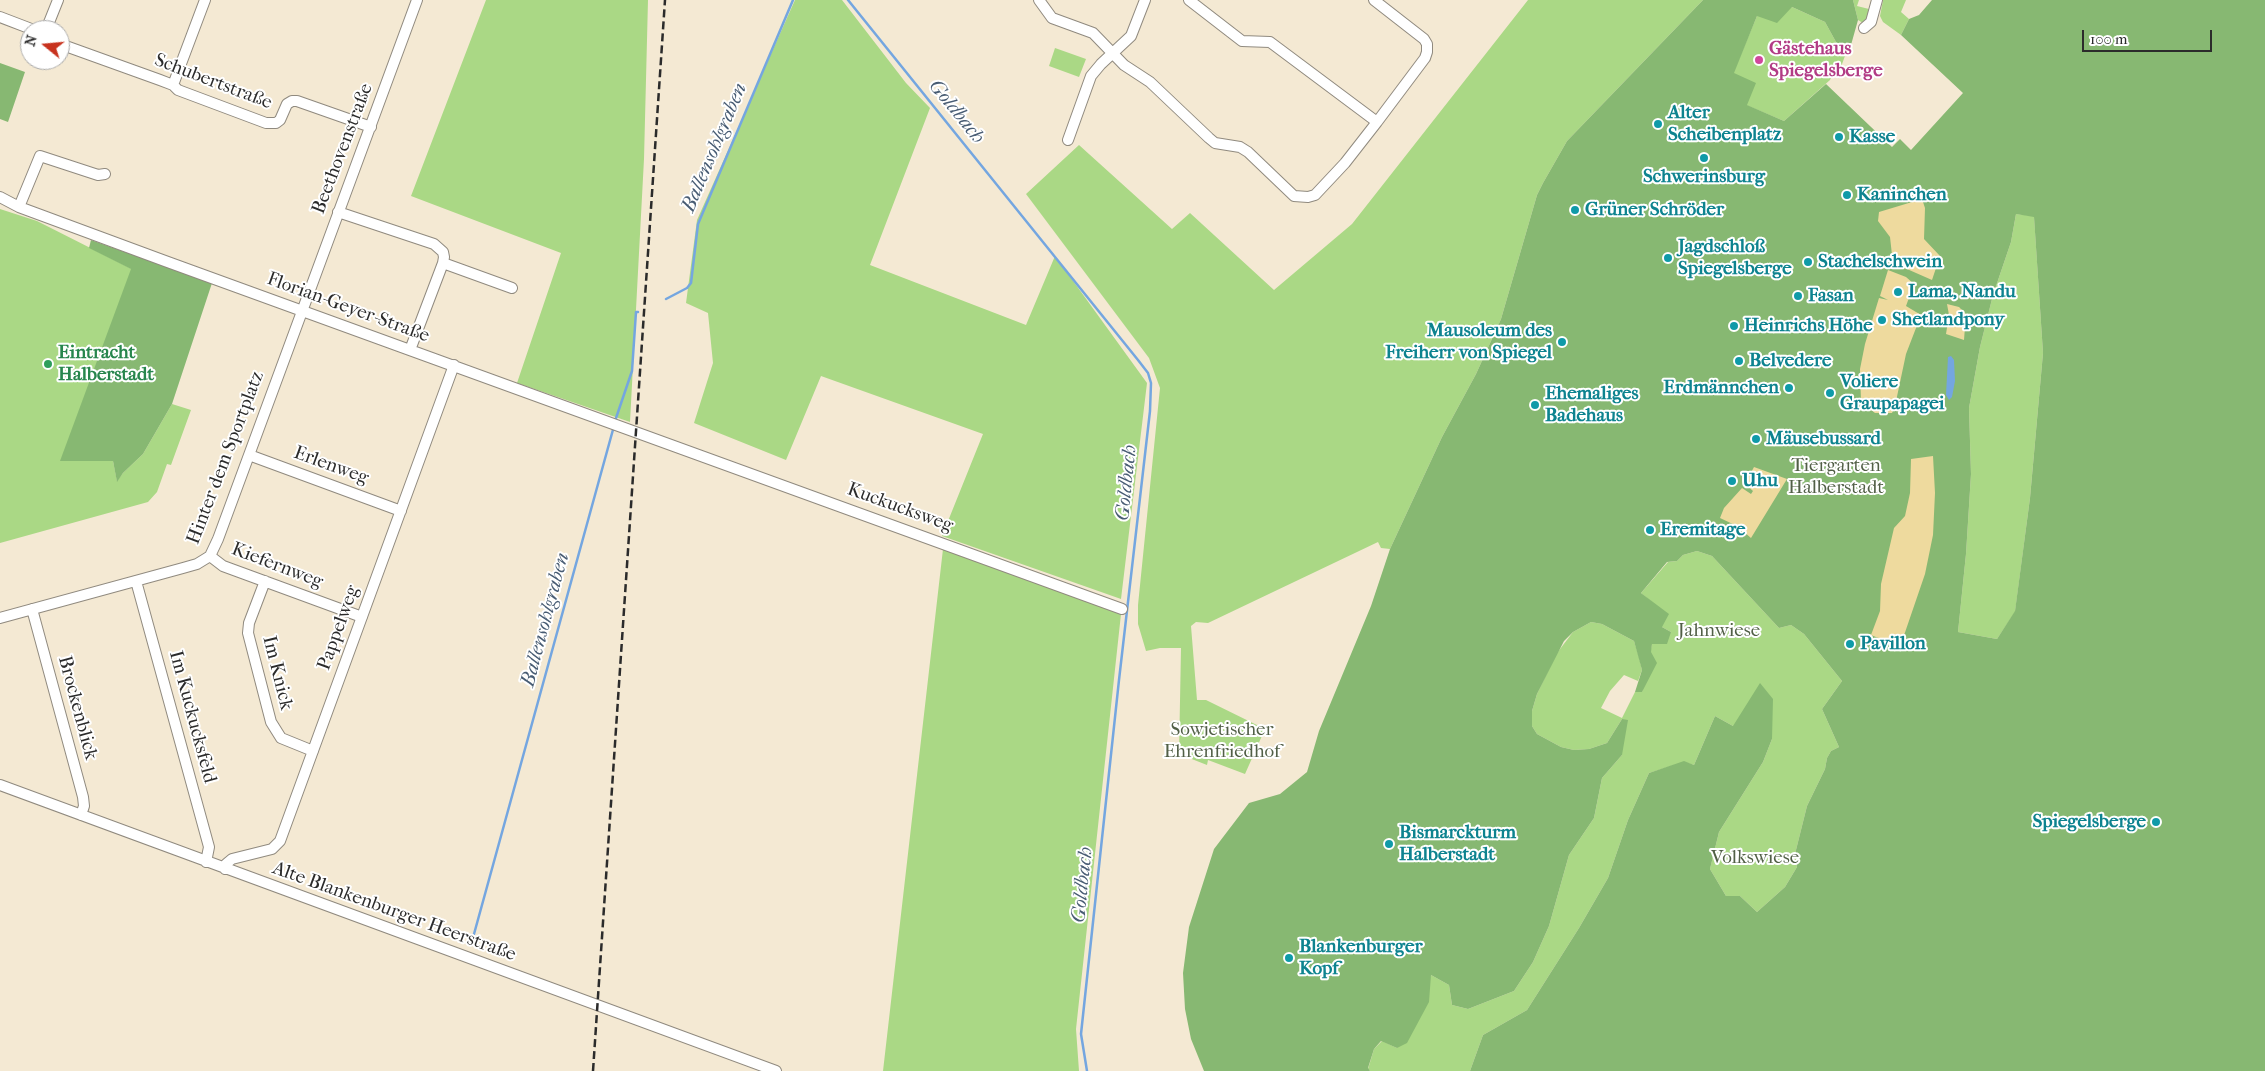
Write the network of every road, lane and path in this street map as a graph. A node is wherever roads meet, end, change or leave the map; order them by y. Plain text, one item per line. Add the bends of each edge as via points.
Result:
1 (58, 0) edge
2 (205, 0) edge
3 (417, 0) edge
4 (1039, 0) edge
5 (1145, 0) edge
6 (1189, 0) edge
7 (1374, 0) edge
8 (1877, 0) edge
9 (0, 17) edge
10 (50, 20) edge
11 (20, 25) edge
12 (1864, 28) dead end
13 (70, 48) edge
14 (1112, 53) junction
15 (173, 85) junction
16 (1377, 122) junction
17 (371, 127) junction
18 (1068, 140) dead end
19 (105, 174) dead end
20 (0, 197) edge
21 (19, 206) junction
22 (338, 212) junction
23 (442, 263) junction
24 (512, 288) dead end
25 (301, 310) junction
26 (410, 350) junction
27 (454, 366) junction
28 (664, 442) joint
29 (248, 455) junction
30 (401, 511) junction
31 (210, 556) junction
32 (136, 581) junction
33 (265, 581) junction
34 (1122, 608) dead end
35 (32, 609) junction
36 (362, 617) junction
37 (0, 618) edge
38 (313, 751) junction
39 (0, 785) edge
40 (81, 815) junction
41 (206, 862) junction
42 (225, 868) junction
43 (776, 1071) edge

1 - 10 street
2 - 15 street
3 - 17 street, Beethovenstraße
4 - 14 street via 1052,18 1093,33
5 - 14 street via 1131,36
6 - 16 street via 1242,40 1270,42
7 - 16 street via 1424,38 1427,44 1425,58
8 - 12 street via 1871,22
9 - 11 street
13 - 15 street, Schubertstraße
14 - 16 street via 1124,66 1150,82 1215,143 1240,147 1248,152 1294,196 1315,195
14 - 18 street via 1091,76
15 - 17 street, Schubertstraße via 178,90 266,123 276,123 287,104 297,101
17 - 22 street, Beethovenstraße
19 - 21 street via 98,175 40,156
20 - 21 street, Florian-Geyer-Straße
21 - 25 street, Florian-Geyer-Straße
22 - 23 street via 434,244 442,252
22 - 25 street, Beethovenstraße
23 - 24 street
23 - 26 street
25 - 26 street, Florian-Geyer-Straße
25 - 29 street, Hinter dem Sportplatz
26 - 27 street, Florian-Geyer-Straße
27 - 28 street, Florian-Geyer-Straße
27 - 30 street, Pappelweg
28 - 34 street, Kuckucksweg
29 - 30 street, Erlenweg
29 - 31 street, Hinter dem Sportplatz
30 - 36 street, Pappelweg
31 - 32 street, Hinter dem Sportplatz via 197,564
31 - 33 street, Kiefernweg via 223,566
32 - 35 street, Hinter dem Sportplatz
32 - 41 street, Im Kuckucksfeld via 209,847
33 - 36 street, Kiefernweg
33 - 38 street, Im Knick via 248,633 271,722 281,738
35 - 37 street, Hinter dem Sportplatz
35 - 40 street, Brockenblick via 83,797
36 - 38 street, Pappelweg
38 - 42 street, Pappelweg via 280,841 272,849 232,859
39 - 40 street, Alte Blankenburger Heerstraße
40 - 41 street, Alte Blankenburger Heerstraße
41 - 42 street, Alte Blankenburger Heerstraße
42 - 43 street, Alte Blankenburger Heerstraße

